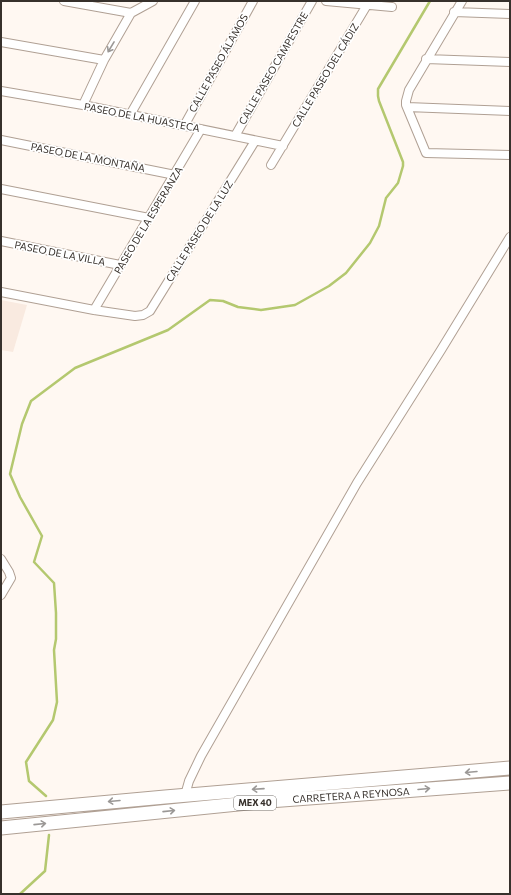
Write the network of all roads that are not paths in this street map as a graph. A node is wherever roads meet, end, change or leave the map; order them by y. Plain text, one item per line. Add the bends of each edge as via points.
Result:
1 (64, 1) edge
2 (153, 1) edge
3 (195, 1) edge
4 (253, 1) edge
5 (312, 1) edge
6 (326, 1) edge
7 (462, 1) edge
8 (368, 5) junction
9 (392, 7) dead end
10 (454, 12) junction
11 (131, 14) junction
12 (510, 14) edge
13 (1, 42) edge
14 (426, 59) junction
15 (104, 60) junction
16 (510, 62) edge
17 (1, 93) edge
18 (83, 105) junction
19 (407, 107) junction
20 (510, 110) edge
21 (130, 115) junction
22 (184, 126) junction
23 (201, 129) junction
24 (235, 136) junction
25 (1, 140) edge
26 (255, 141) junction
27 (283, 146) junction
28 (510, 155) edge
29 (271, 165) dead end
30 (175, 175) junction
31 (1, 189) edge
32 (149, 218) junction
33 (510, 237) edge
34 (1, 241) edge
35 (120, 265) junction
36 (1, 292) edge
37 (94, 310) junction
38 (1, 559) edge
39 (1, 595) edge
40 (510, 768) edge
41 (360, 782) junction
42 (510, 783) edge
43 (185, 795) junction
44 (269, 801) junction
45 (1, 812) edge
46 (1, 828) edge

1 - 11 street
2 - 11 street
3 - 21 street
4 - 22 street, CALLE PASEO ÁLAMOS
5 - 24 street, CALLE PASEO CAMPESTRE
6 - 8 street
7 - 10 street
8 - 9 street
8 - 27 street, CALLE PASEO DEL CÁDIZ
10 - 12 street
10 - 14 street
11 -> 15 street
13 - 15 street
14 - 16 street
14 - 19 street via 409,90
15 - 18 street
17 - 18 street, PASEO DE LA HUASTECA
18 - 21 street, PASEO DE LA HUASTECA
19 - 20 street
19 - 28 street via 426,153
21 - 22 street, PASEO DE LA HUASTECA
22 - 23 street, PASEO DE LA HUASTECA
23 - 24 street, PASEO DE LA HUASTECA
23 - 30 street, PASEO DE LA ESPERANZA
24 - 26 street, PASEO DE LA HUASTECA
25 - 30 street, PASEO DE LA MONTAÑA
26 - 27 street, PASEO DE LA HUASTECA
26 - 37 street, CALLE PASEO DE LA LUZ via 150,311 139,316
27 - 29 street, CALLE PASEO DEL CÁDIZ
30 - 32 street, PASEO DE LA ESPERANZA
31 - 32 street
32 - 35 street, PASEO DE LA ESPERANZA
33 - 43 street via 357,483 201,756
34 - 35 street, PASEO DE LA VILLA
35 - 37 street, PASEO DE LA ESPERANZA
36 - 37 street
38 - 39 street via 10,575 10,580
40 -> 41 main road, CARRETERA A REYNOSA / MEX 40
41 -> 43 main road, CARRETERA A REYNOSA / MEX 40
41 - 44 main road via 348,789 277,796
44 -> 42 main road, CARRETERA A REYNOSA / MEX 40
43 -> 45 main road, CARRETERA A REYNOSA / MEX 40
46 -> 44 main road, CARRETERA A REYNOSA / MEX 40

